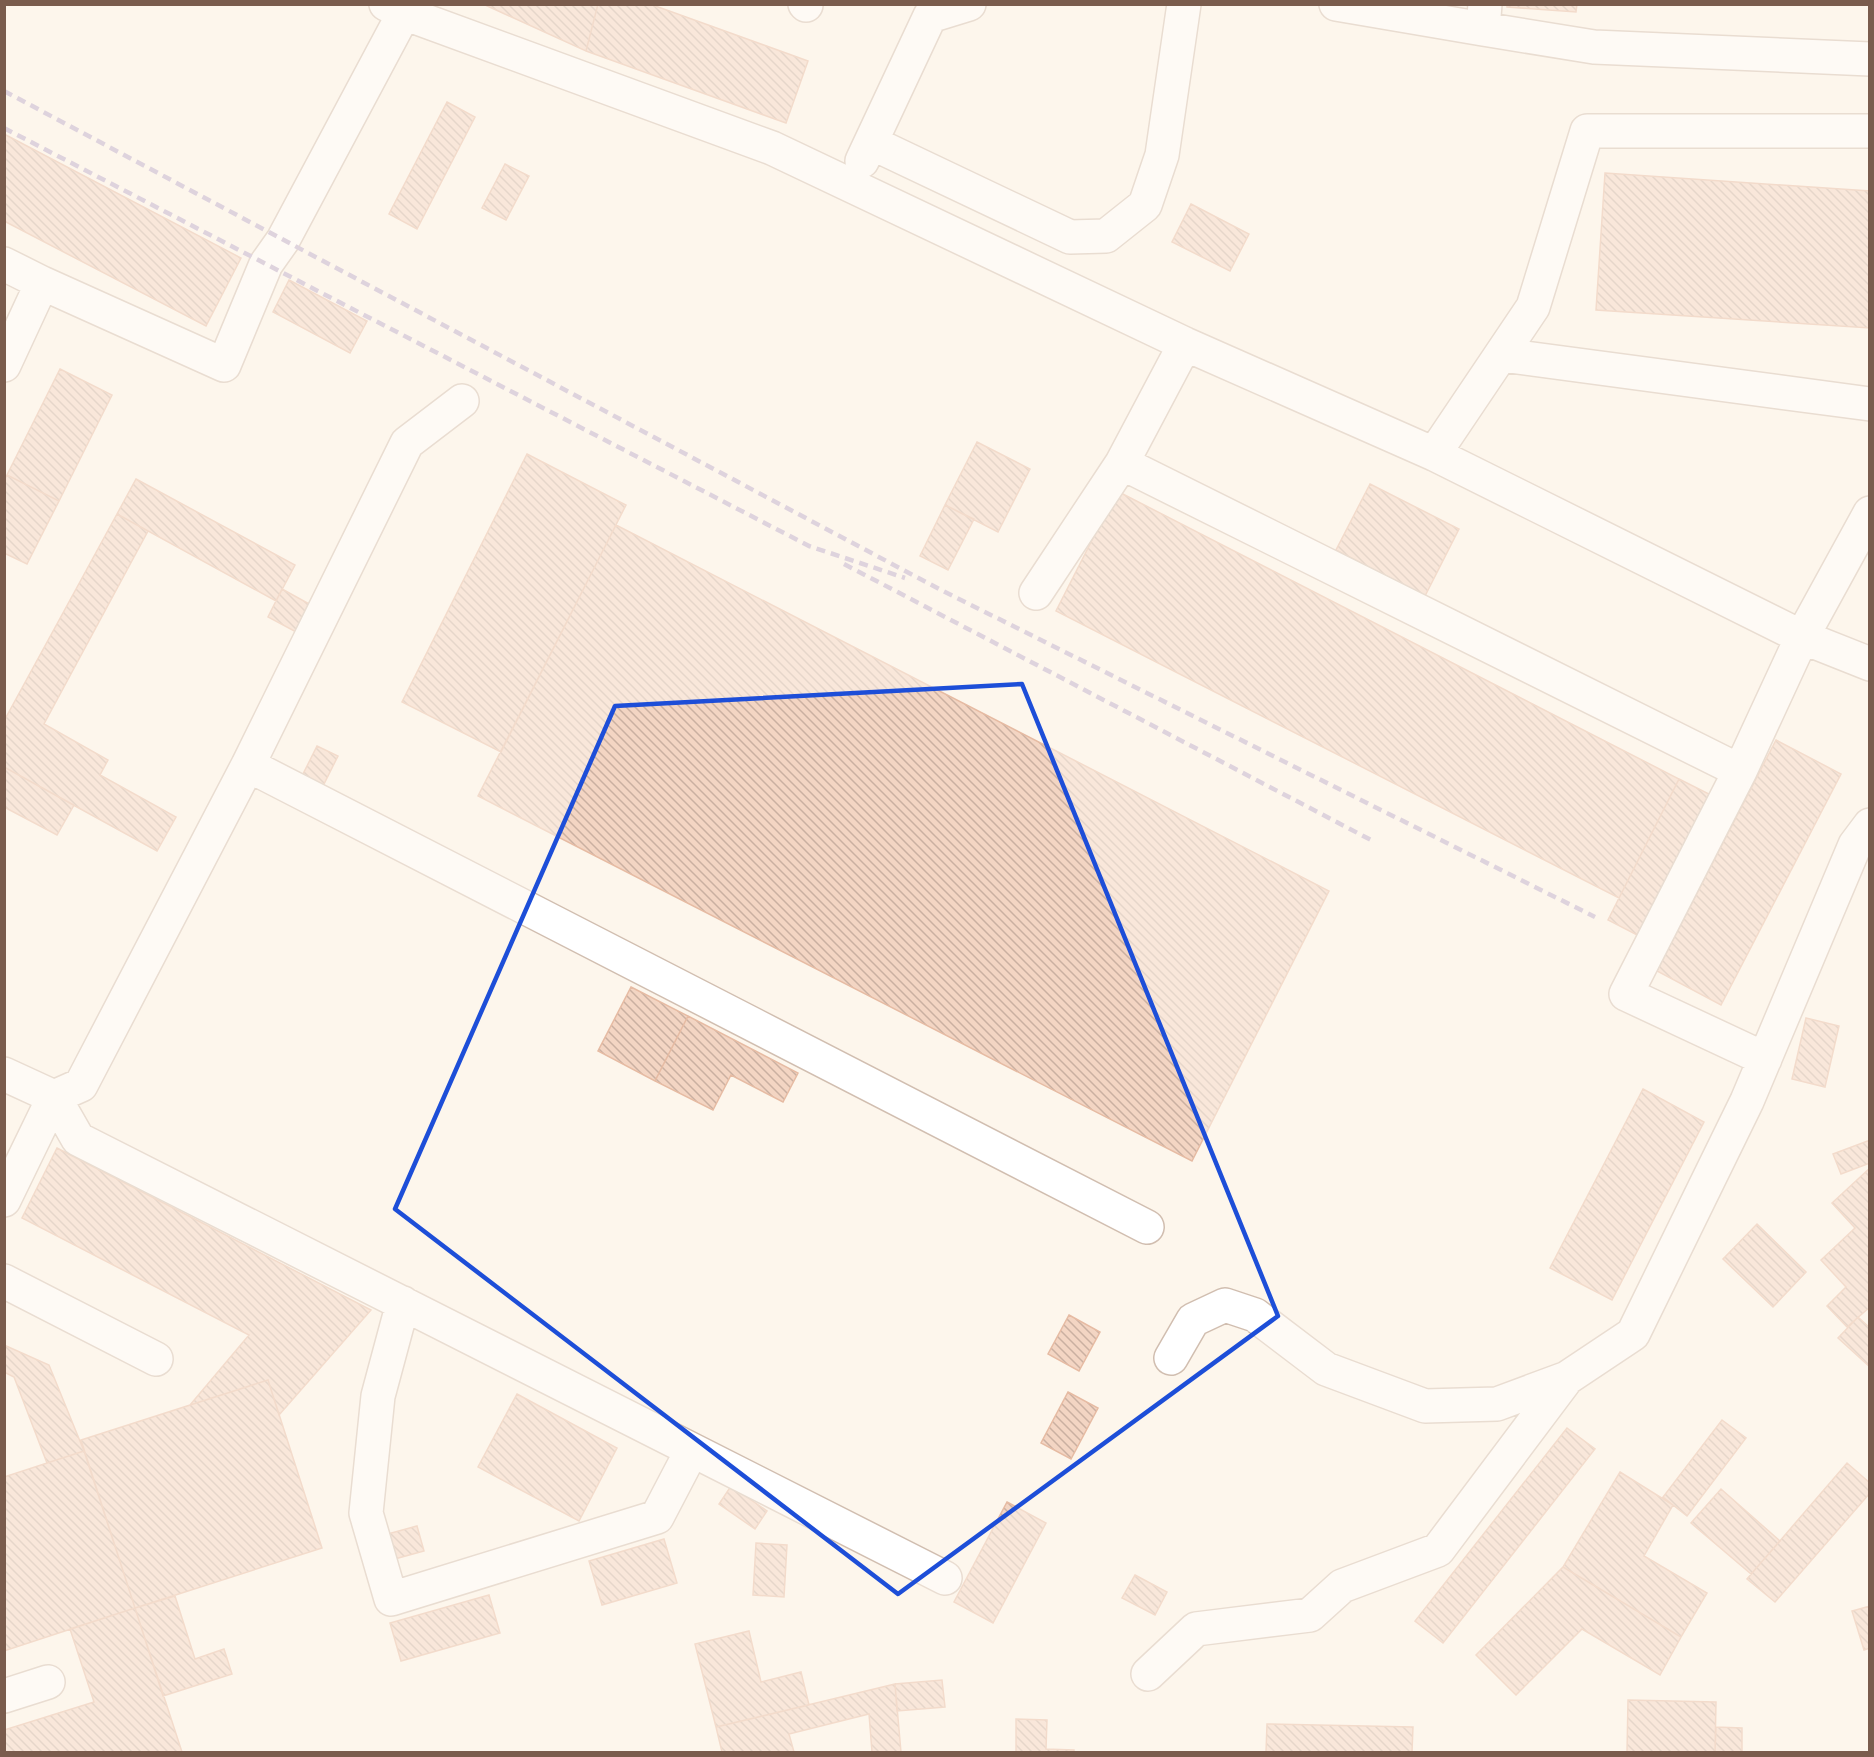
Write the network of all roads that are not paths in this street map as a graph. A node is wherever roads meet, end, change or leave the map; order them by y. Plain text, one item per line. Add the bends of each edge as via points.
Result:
1 (969, 4) edge
2 (1184, 4) edge
3 (1336, 4) edge
4 (395, 9) edge
5 (932, 10) edge
6 (1484, 17) edge
7 (1869, 59) edge
8 (1869, 131) edge
9 (872, 143) junction
10 (851, 184) junction
11 (4, 264) edge
12 (42, 283) junction
13 (1185, 344) junction
14 (1502, 355) junction
15 (4, 365) edge
16 (462, 401) dead end
17 (1869, 404) edge
18 (1434, 454) junction
19 (1122, 463) junction
20 (1869, 513) edge
21 (1036, 593) dead end
22 (1802, 637) junction
23 (1869, 664) edge
24 (248, 765) junction
25 (1740, 771) junction
26 (1869, 825) edge
27 (1765, 1059) junction
28 (4, 1074) edge
29 (54, 1097) junction
30 (4, 1200) edge
31 (1147, 1227) dead end
32 (4, 1281) edge
33 (403, 1303) junction
34 (1171, 1358) dead end
35 (156, 1359) dead end
36 (1567, 1378) junction
37 (692, 1450) junction
38 (945, 1578) dead end
39 (1148, 1674) dead end
40 (48, 1682) dead end
41 (4, 1696) edge

1 - 5 lane
2 - 9 lane via 1162,155 1145,205 1106,236 1070,237
3 - 6 lane
4 - 10 lane via 772,148
4 - 12 lane via 283,240 266,264 224,365
5 - 9 lane
6 - 7 lane via 1594,47
8 - 14 lane via 1587,131 1533,307
9 - 10 lane
10 - 13 lane
11 - 12 lane
12 - 15 lane
13 - 18 lane
13 - 19 lane
14 - 17 lane
14 - 18 lane
16 - 24 lane via 407,443
18 - 22 lane
19 - 21 lane
19 - 25 lane
20 - 22 lane
22 - 23 lane
22 - 25 lane
24 - 29 lane via 81,1085
24 - 31 lane
25 - 27 lane via 1626,994
26 - 27 lane via 1855,845
27 - 36 lane via 1633,1334
28 - 29 lane
29 - 30 lane
29 - 33 lane via 78,1139
32 - 35 lane
33 - 37 lane
33 - 37 lane via 378,1396 366,1514 391,1599 657,1517
34 - 36 lane via 1193,1320 1225,1305 1255,1315 1326,1369 1425,1406 1497,1404
36 - 39 lane via 1438,1550 1342,1586 1310,1615 1196,1629
37 - 38 lane
40 - 41 lane

